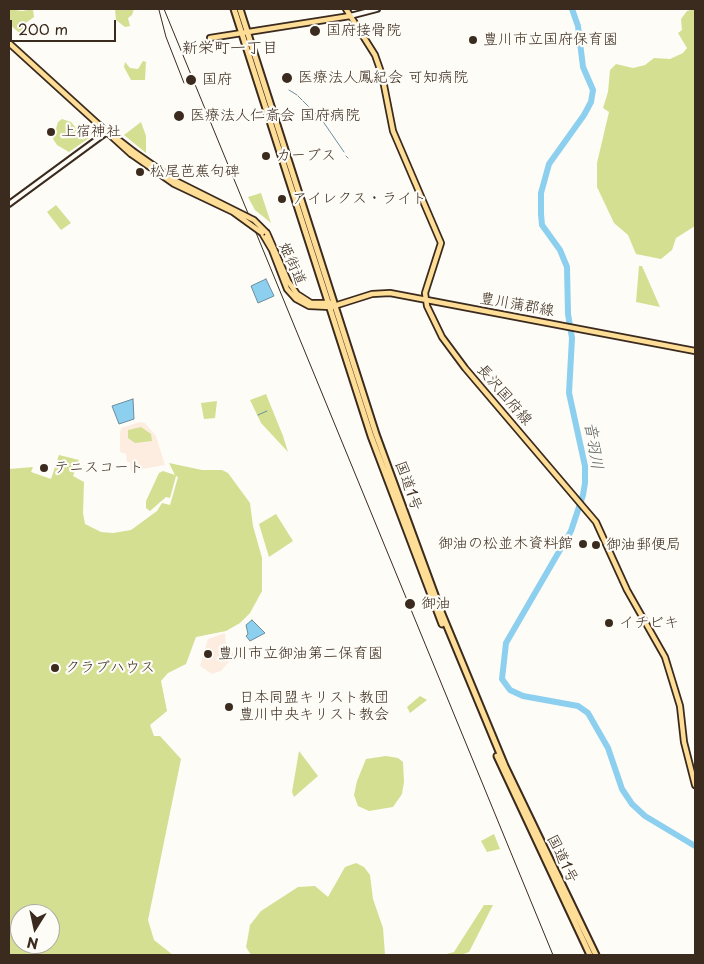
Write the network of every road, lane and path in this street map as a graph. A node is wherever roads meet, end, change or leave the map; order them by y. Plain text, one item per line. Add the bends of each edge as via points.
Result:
1 (234, 9) edge
2 (240, 9) edge
3 (346, 9) edge
4 (377, 9) edge
5 (350, 16) junction
6 (245, 33) junction
7 (210, 38) dead end
8 (9, 44) edge
9 (107, 132) junction
10 (9, 204) edge
11 (425, 300) junction
12 (332, 304) junction
13 (695, 351) edge
14 (695, 785) edge
15 (590, 955) edge
16 (596, 955) edge

1 - 6 highway, 国道1号
2 - 6 highway, 国道1号
3 - 5 main road
4 - 5 street
5 - 6 main road
5 - 11 main road via 375,55 393,131 441,243
6 - 7 main road
6 - 12 highway, 国道1号
8 - 9 main road, 姫街道
9 - 10 street
9 - 12 main road, 姫街道, bridge via 176,181 262,226 300,300 309,306
11 - 12 main road, 豊川蒲郡線 via 382,292
11 - 13 main road, 豊川蒲郡線
11 - 14 main road, 長沢国府線 via 451,350 590,513 608,544 627,590 664,656 680,706 684,742
12 - 15 highway, 国道1号 via 371,436 425,583 501,767
12 - 16 highway, 国道1号 via 450,635 505,766

